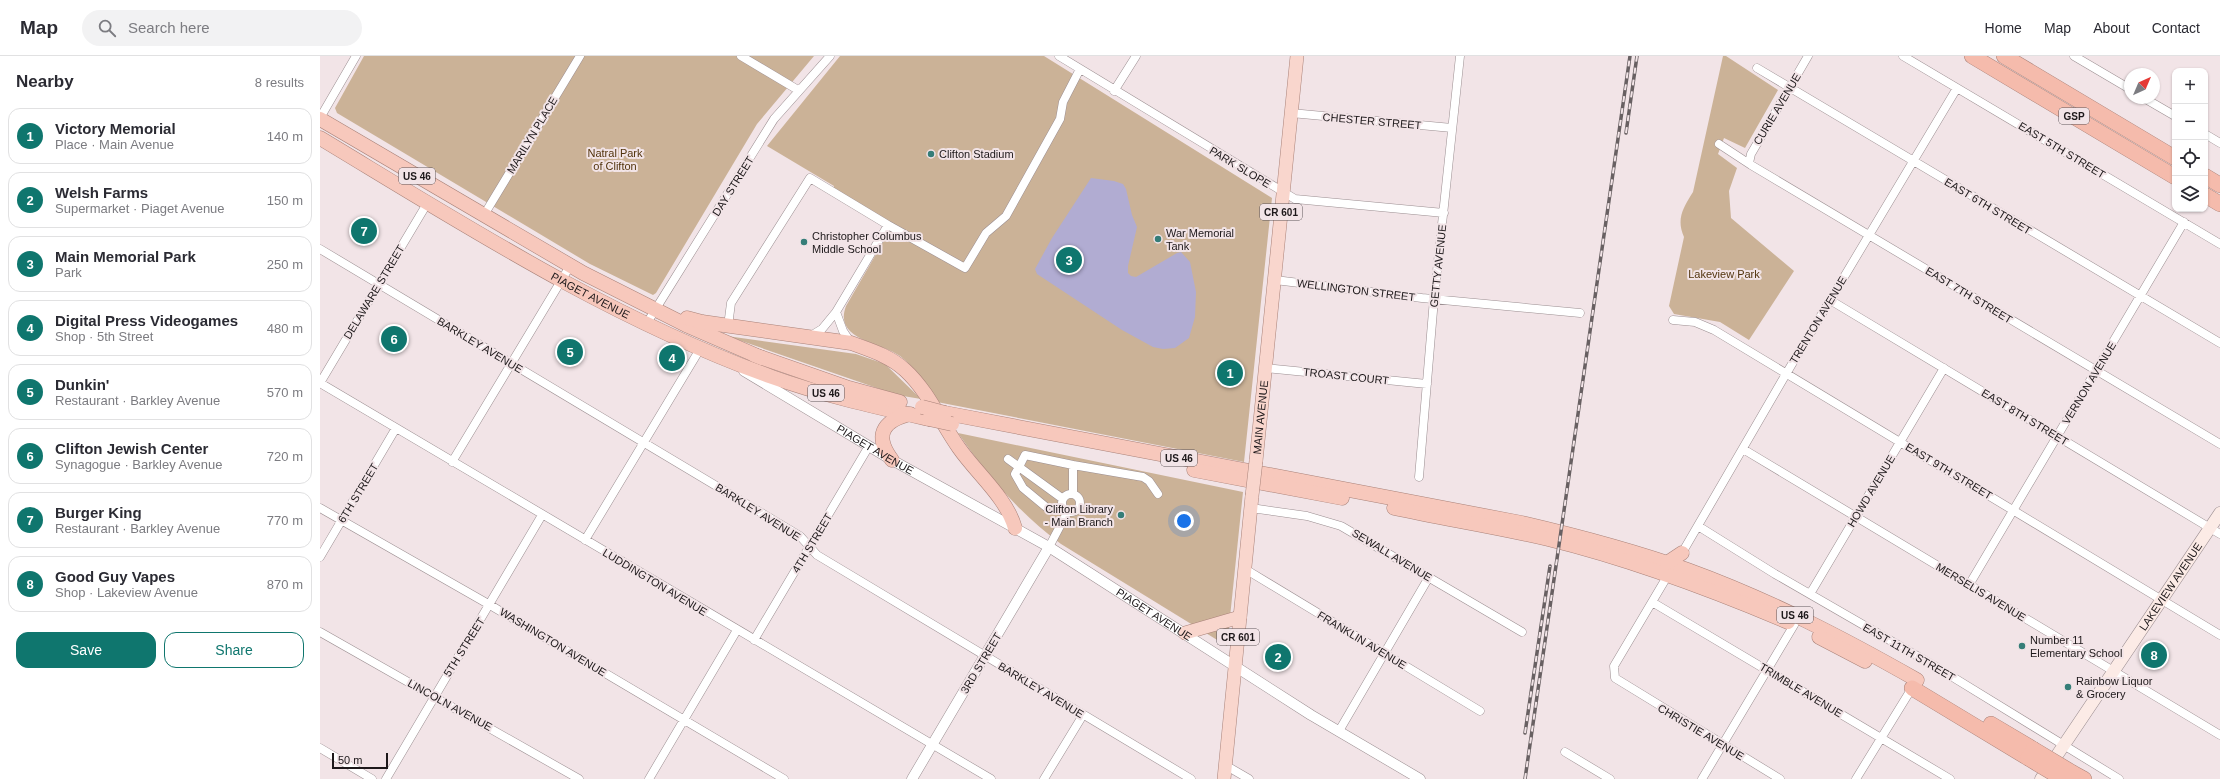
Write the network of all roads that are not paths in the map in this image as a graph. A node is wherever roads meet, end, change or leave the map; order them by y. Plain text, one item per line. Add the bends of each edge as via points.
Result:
1 (356, 56) edge
2 (741, 56) edge
3 (830, 56) edge
4 (1059, 56) edge
5 (1136, 56) edge
6 (1297, 56) edge
7 (1460, 56) edge
8 (1808, 56) edge
9 (1903, 56) edge
10 (1972, 56) edge
11 (2004, 56) edge
12 (2074, 56) edge
13 (577, 57) edge
14 (1757, 68) dead end
15 (1080, 69) junction
16 (2124, 86) edge
17 (1790, 87) junction
18 (1957, 88) junction
19 (798, 90) junction
20 (1114, 91) junction
21 (2154, 104) edge
22 (1291, 113) junction
23 (2172, 114) edge
24 (320, 119) edge
25 (1452, 128) junction
26 (2208, 136) edge
27 (320, 138) edge
28 (2220, 143) edge
29 (1719, 144) dead end
30 (2172, 156) edge
31 (1913, 161) junction
32 (1749, 163) junction
33 (2173, 176) edge
34 (2208, 178) edge
35 (2220, 185) edge
36 (1283, 193) junction
37 (2208, 197) edge
38 (428, 202) junction
39 (2220, 204) edge
40 (1444, 213) junction
41 (484, 215) junction
42 (2184, 222) junction
43 (888, 225) junction
44 (1869, 235) junction
45 (2220, 244) edge
46 (320, 249) edge
47 (570, 266) junction
48 (1275, 280) junction
49 (560, 281) junction
50 (379, 284) junction
51 (2140, 296) junction
52 (1434, 298) junction
53 (1830, 300) junction
54 (656, 309) junction
55 (836, 312) junction
56 (1580, 313) dead end
57 (1673, 320) dead end
58 (647, 323) junction
59 (728, 326) junction
60 (808, 337) junction
61 (2220, 343) edge
62 (851, 344) junction
63 (700, 349) junction
64 (762, 358) junction
65 (726, 359) junction
66 (511, 363) junction
67 (1266, 368) junction
68 (1944, 368) junction
69 (2096, 370) junction
70 (1786, 374) junction
71 (320, 383) edge
72 (1428, 384) junction
73 (920, 414) junction
74 (396, 428) junction
75 (2057, 436) junction
76 (1900, 442) junction
77 (644, 443) junction
78 (2220, 444) edge
79 (869, 446) junction
80 (1743, 449) junction
81 (1008, 459) dead end
82 (892, 460) junction
83 (452, 462) junction
84 (1073, 466) junction
85 (1019, 467) junction
86 (1419, 477) dead end
87 (1073, 494) junction
88 (1158, 494) dead end
89 (1063, 499) junction
90 (1252, 502) junction
91 (1046, 507) dead end
92 (320, 508) edge
93 (2014, 509) junction
94 (1067, 513) junction
95 (2220, 513) edge
96 (542, 515) junction
97 (1856, 517) junction
98 (341, 521) junction
99 (1013, 522) junction
100 (1698, 526) junction
101 (2215, 531) edge
102 (585, 540) junction
103 (810, 547) junction
104 (1049, 547) junction
105 (1682, 553) joint
106 (320, 557) edge
107 (1245, 569) junction
108 (1668, 569) junction
109 (1429, 577) junction
110 (1969, 585) junction
111 (1810, 594) junction
112 (2162, 599) junction
113 (1652, 602) junction
114 (490, 605) junction
115 (1240, 617) junction
116 (1794, 625) junction
117 (737, 630) junction
118 (320, 632) edge
119 (1522, 632) dead end
120 (1185, 634) junction
121 (2220, 635) edge
122 (754, 640) junction
123 (1385, 654) junction
124 (985, 656) junction
125 (1235, 665) junction
126 (1767, 670) junction
127 (2113, 671) junction
128 (1914, 684) junction
129 (433, 697) junction
130 (1480, 711) dead end
131 (1083, 714) junction
132 (685, 719) junction
133 (1339, 731) junction
134 (2220, 735) edge
135 (1881, 738) junction
136 (932, 745) junction
137 (1723, 745) junction
138 (2063, 746) junction
139 (320, 748) edge
140 (1565, 752) dead end
141 (1225, 765) junction
142 (2073, 777) edge
143 (372, 779) edge
144 (386, 779) edge
145 (579, 779) edge
146 (649, 779) edge
147 (784, 779) edge
148 (912, 779) edge
149 (990, 779) edge
150 (1044, 779) edge
151 (1191, 779) edge
152 (1224, 779) edge
153 (1249, 779) edge
154 (1420, 779) edge
155 (1610, 779) edge
156 (1702, 779) edge
157 (1780, 779) edge
158 (1856, 779) edge
159 (1950, 779) edge
160 (2041, 779) edge
161 (2119, 779) edge

1 - 24 street
2 - 19 street
3 - 19 street, DAY STREET
4 - 15 street, PARK SLOPE
5 - 20 street
6 - 22 main road, MAIN AVENUE / CR 601
7 - 25 street, GETTY AVENUE
8 - 17 street, CURIE AVENUE
9 - 18 street, EAST 5TH STREET
10 - 33 highway, GSP
11 - 30 highway, GSP
12 - 16 street
13 - 41 street, MARILYN PLACE
14 - 17 street, EAST 6TH STREET
15 - 20 street, PARK SLOPE
15 - 43 street via 1064,102 1060,119 1006,216 986,233 965,268
17 - 31 street, EAST 6TH STREET
17 - 32 street, CURIE AVENUE via 1751,154
18 - 31 street, TRENTON AVENUE
18 - 42 street, EAST 5TH STREET
19 - 54 street, DAY STREET via 774,119
20 - 36 street, PARK SLOPE
21 - 23 street
22 - 25 street, CHESTER STREET
22 - 36 main road, MAIN AVENUE / CR 601
24 - 41 highway, PIAGET AVENUE / US 46
25 - 40 street, GETTY AVENUE
26 - 28 street
27 - 38 highway, PIAGET AVENUE / US 46
29 - 32 street, EAST 7TH STREET
31 - 44 street, TRENTON AVENUE
31 - 51 street, EAST 6TH STREET
32 - 44 street, EAST 7TH STREET
34 - 35 highway
36 - 40 street, PARK SLOPE via 1295,199
36 - 48 main road, MAIN AVENUE / CR 601
37 - 39 highway
38 - 49 highway, PIAGET AVENUE / US 46
38 - 50 street, DELAWARE STREET
40 - 52 street, GETTY AVENUE
41 - 47 highway, PIAGET AVENUE / US 46
42 - 45 street, EAST 5TH STREET
42 - 51 street, VERNON AVENUE
43 - 55 street
43 - 59 street via 810,178 731,303
44 - 53 street, TRENTON AVENUE
44 - 69 street, EAST 7TH STREET
46 - 50 street, BARKLEY AVENUE
47 - 49 street
47 - 54 highway, PIAGET AVENUE / US 46
48 - 52 street, WELLINGTON STREET
48 - 67 main road, MAIN AVENUE / CR 601
49 - 58 highway, PIAGET AVENUE / US 46
49 - 66 street
50 - 66 street, BARKLEY AVENUE
50 - 71 street, DELAWARE STREET
51 - 61 street, EAST 6TH STREET
51 - 69 street, VERNON AVENUE
52 - 56 street, WELLINGTON STREET
52 - 72 street, GETTY AVENUE
53 - 68 street, EAST 8TH STREET
53 - 70 street, TRENTON AVENUE
54 - 58 street, DAY STREET
54 - 59 highway via 702,322
54 - 64 highway, PIAGET AVENUE / US 46
55 - 60 street via 822,329
55 - 62 street
57 - 70 street, EAST 9TH STREET via 1695,322 1714,330
58 - 63 highway, PIAGET AVENUE / US 46
59 - 60 highway
60 - 62 highway
62 - 99 highway via 887,358 916,381 959,448
63 - 64 highway via 707,342
63 - 65 highway, PIAGET AVENUE / US 46
63 - 77 street
64 - 73 highway, US 46
65 - 73 highway, US 46 via 813,390
65 - 79 street, PIAGET AVENUE
66 - 77 street, BARKLEY AVENUE
66 - 83 street
67 - 72 street, TROAST COURT
67 - 90 main road, MAIN AVENUE / CR 601, bridge
68 - 75 street, EAST 8TH STREET
68 - 76 street, HOWD AVENUE
69 - 75 street, VERNON AVENUE
69 - 78 street, EAST 7TH STREET
70 - 76 street, EAST 9TH STREET
70 - 80 street, TRENTON AVENUE
71 - 74 street, LUDDINGTON AVENUE
72 - 86 street, GETTY AVENUE
73 - 82 highway via 898,417 889,422 883,431 884,450
73 - 108 highway, US 46, bridge via 1541,538
74 - 83 street, LUDDINGTON AVENUE
74 - 98 street, 6TH STREET
75 - 93 street, VERNON AVENUE
75 - 101 street, EAST 8TH STREET
76 - 93 street, EAST 9TH STREET
76 - 97 street, HOWD AVENUE
77 - 102 street
77 - 103 street, BARKLEY AVENUE via 800,536
79 - 82 street, PIAGET AVENUE
79 - 103 street, 4TH STREET
80 - 97 street, MERSELIS AVENUE
80 - 100 street, TRENTON AVENUE
81 - 85 street
82 - 99 street, PIAGET AVENUE
83 - 96 street, LUDDINGTON AVENUE
84 - 85 street via 1025,455
84 - 87 street
84 - 88 street via 1143,477
85 - 89 street
85 - 91 street via 1015,474 1023,488
87 - 89 street
87 - 94 street via 1080,499 1080,504 1078,510
89 - 94 street via 1062,507
90 - 107 main road, MAIN AVENUE / CR 601
90 - 109 street, SEWALL AVENUE via 1341,526
92 - 98 street, WASHINGTON AVENUE
93 - 110 street, VERNON AVENUE
93 - 112 street, EAST 9TH STREET
94 - 104 street
95 - 101 main road, LAKEVIEW AVENUE
96 - 102 street, LUDDINGTON AVENUE
96 - 114 street, 5TH STREET
97 - 110 street, MERSELIS AVENUE
97 - 111 street, HOWD AVENUE
98 - 106 street, 6TH STREET
98 - 114 street, WASHINGTON AVENUE
99 - 104 street, PIAGET AVENUE
100 - 105 street, TRENTON AVENUE
100 - 111 street, EAST 11TH STREET
101 - 112 main road, LAKEVIEW AVENUE
102 - 117 street, LUDDINGTON AVENUE
103 - 122 street, 4TH STREET
103 - 124 street, BARKLEY AVENUE via 817,556
104 - 120 street, PIAGET AVENUE
104 - 124 street, 3RD STREET
105 - 108 highway
107 - 115 main road, MAIN AVENUE / CR 601
107 - 123 street, FRANKLIN AVENUE
108 - 113 street
108 - 116 highway, US 46
108 - 128 highway, US 46 via 1754,596 1852,643
109 - 119 street, SEWALL AVENUE
109 - 123 street
110 - 127 street, MERSELIS AVENUE
111 - 138 street, EAST 11TH STREET via 1938,668
112 - 121 street, EAST 9TH STREET
112 - 127 main road, LAKEVIEW AVENUE
113 - 126 street, TRIMBLE AVENUE
113 - 137 street, CHRISTIE AVENUE via 1614,666 1614,678
114 - 129 street, 5TH STREET
114 - 132 street, WASHINGTON AVENUE
115 - 120 main road
115 - 125 main road, MAIN AVENUE / CR 601
116 - 126 street
116 - 128 highway, US 46
117 - 122 street, LUDDINGTON AVENUE
117 - 132 street
118 - 129 street, LINCOLN AVENUE
120 - 125 street, PIAGET AVENUE
122 - 136 street, LUDDINGTON AVENUE
123 - 130 street, FRANKLIN AVENUE
123 - 133 street
124 - 131 street, BARKLEY AVENUE
124 - 136 street, 3RD STREET
125 - 133 street, PIAGET AVENUE
125 - 141 main road, MAIN AVENUE / CR 601
126 - 135 street, TRIMBLE AVENUE
126 - 137 street
127 - 134 street, MERSELIS AVENUE
127 - 138 main road, LAKEVIEW AVENUE
128 - 135 street
128 - 142 highway, US 46, bridge
129 - 144 street, 5TH STREET
129 - 145 street, LINCOLN AVENUE
131 - 150 street
131 - 151 street, BARKLEY AVENUE
132 - 146 street
132 - 147 street, WASHINGTON AVENUE
133 - 154 street, PIAGET AVENUE
135 - 158 street
135 - 159 street, TRIMBLE AVENUE
136 - 148 street, 3RD STREET
136 - 149 street, LUDDINGTON AVENUE
137 - 156 street
137 - 157 street, CHRISTIE AVENUE
138 - 160 main road, LAKEVIEW AVENUE
138 - 161 street, EAST 11TH STREET
139 - 143 street
140 - 155 street
141 - 152 main road, MAIN AVENUE / CR 601
141 - 153 street

